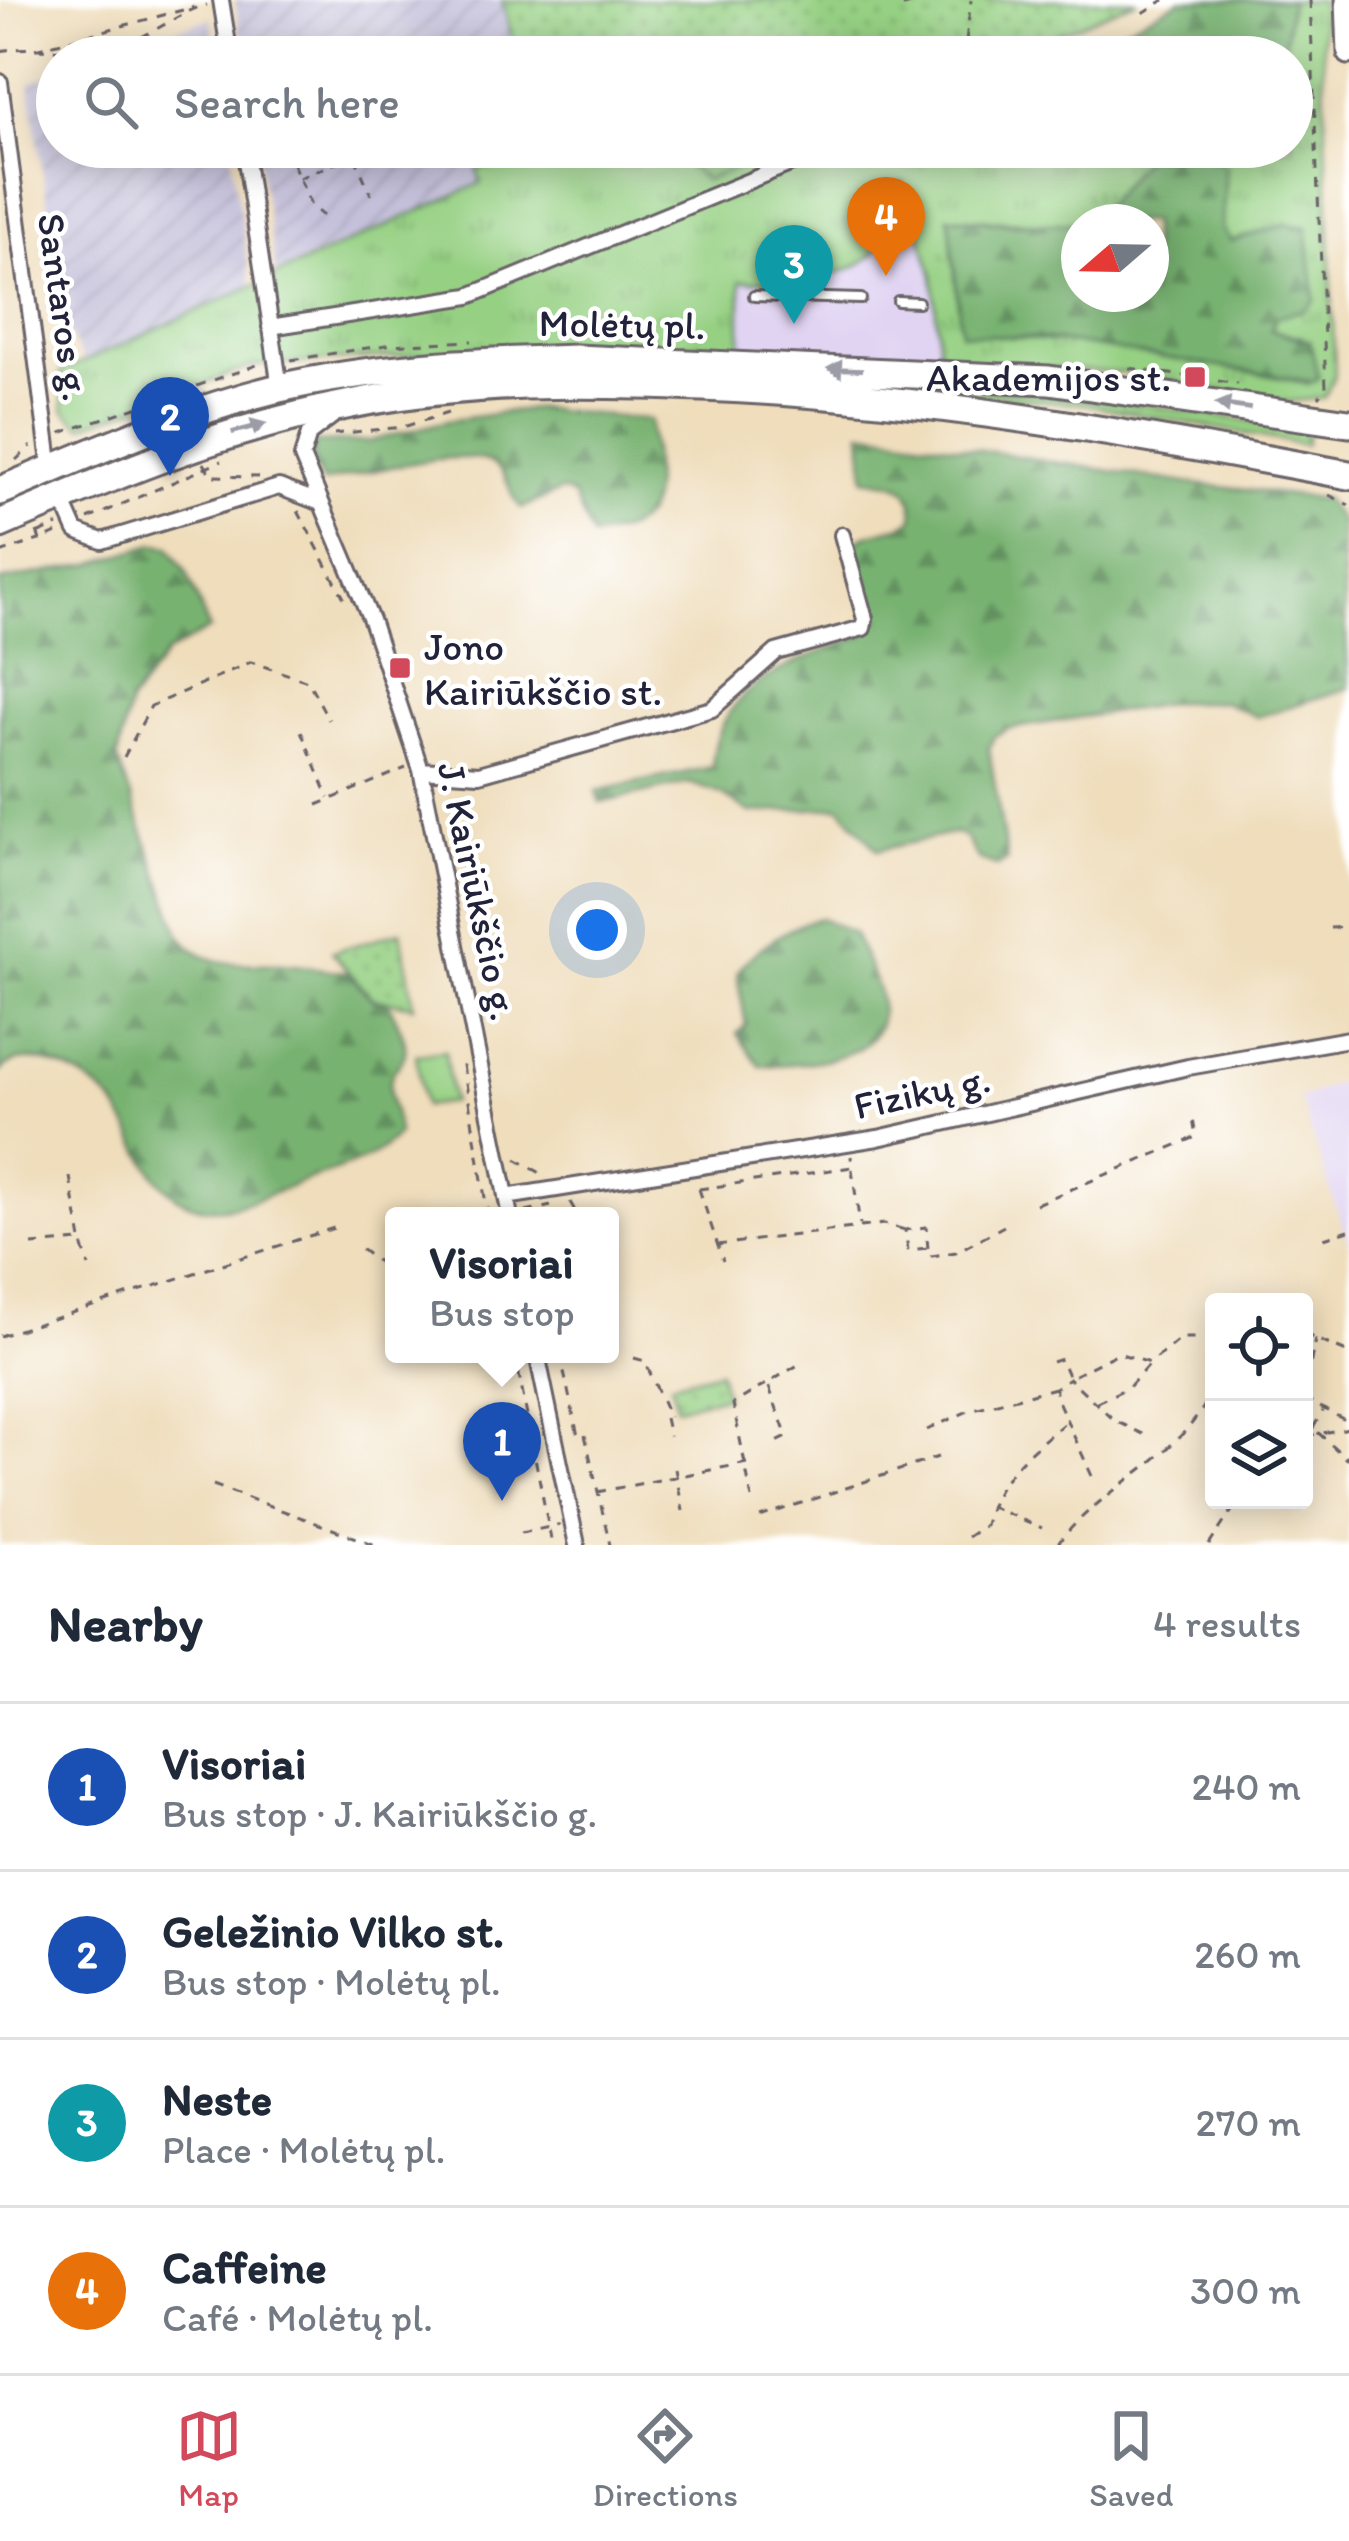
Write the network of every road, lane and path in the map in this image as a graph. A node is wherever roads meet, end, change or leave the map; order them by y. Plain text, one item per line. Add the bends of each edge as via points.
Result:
1 (886, 0) edge
2 (925, 0) edge
3 (971, 0) edge
4 (1164, 0) edge
5 (1310, 0) edge
6 (1347, 0) edge
7 (221, 1) edge
8 (196, 7) junction
9 (1143, 13) dead end
10 (85, 36) edge
11 (147, 36) edge
12 (227, 36) edge
13 (967, 36) edge
14 (1310, 36) edge
15 (36, 49) edge
16 (32, 50) junction
17 (36, 50) edge
18 (0, 51) edge
19 (1349, 53) edge
20 (0, 82) edge
21 (1313, 162) edge
22 (247, 168) edge
23 (295, 168) edge
24 (323, 168) edge
25 (360, 168) edge
26 (780, 168) edge
27 (299, 178) junction
28 (371, 195) dead end
29 (323, 216) dead end
30 (754, 296) dead end
31 (861, 299) dead end
32 (898, 301) dead end
33 (918, 302) dead end
34 (269, 327) junction
35 (280, 388) junction
36 (350, 404) junction
37 (466, 407) dead end
38 (1314, 418) junction
39 (1349, 423) edge
40 (309, 434) junction
41 (234, 454) dead end
42 (51, 470) junction
43 (1349, 475) edge
44 (279, 488) junction
45 (0, 491) edge
46 (62, 499) junction
47 (318, 502) junction
48 (0, 524) edge
49 (842, 535) dead end
50 (40, 539) dead end
51 (0, 553) edge
52 (346, 601) dead end
53 (329, 720) dead end
54 (301, 731) dead end
55 (401, 751) dead end
56 (124, 758) dead end
57 (415, 767) junction
58 (411, 786) dead end
59 (329, 799) junction
60 (316, 805) dead end
61 (1349, 927) edge
62 (1330, 928) dead end
63 (1349, 1039) edge
64 (463, 1064) dead end
65 (1193, 1119) dead end
66 (849, 1142) junction
67 (496, 1148) junction
68 (691, 1165) junction
69 (852, 1167) junction
70 (70, 1177) dead end
71 (563, 1186) junction
72 (699, 1189) junction
73 (506, 1197) junction
74 (569, 1202) dead end
75 (1036, 1204) dead end
76 (487, 1207) edge
77 (508, 1207) edge
78 (548, 1207) edge
79 (340, 1226) dead end
80 (1004, 1226) dead end
81 (860, 1227) junction
82 (905, 1230) junction
83 (1349, 1230) edge
84 (1324, 1238) dead end
85 (81, 1241) junction
86 (32, 1245) dead end
87 (717, 1245) junction
88 (928, 1248) junction
89 (361, 1249) dead end
90 (723, 1261) dead end
91 (89, 1266) dead end
92 (385, 1267) edge
93 (0, 1336) edge
94 (1196, 1338) dead end
95 (1315, 1340) joint
96 (1313, 1351) edge
97 (1349, 1352) edge
98 (634, 1358) dead end
99 (1052, 1362) dead end
100 (516, 1363) edge
101 (539, 1363) edge
102 (562, 1363) edge
103 (1150, 1364) junction
104 (798, 1365) dead end
105 (1069, 1378) junction
106 (769, 1386) junction
107 (1055, 1388) junction
108 (1206, 1401) edge
109 (1305, 1401) edge
110 (1308, 1401) edge
111 (1095, 1403) junction
112 (1324, 1409) junction
113 (1067, 1421) junction
114 (1349, 1425) edge
115 (927, 1430) dead end
116 (1315, 1431) junction
117 (585, 1435) dead end
118 (578, 1436) dead end
119 (669, 1436) dead end
120 (1147, 1436) dead end
121 (777, 1442) dead end
122 (1349, 1453) edge
123 (938, 1456) dead end
124 (747, 1462) junction
125 (675, 1469) dead end
126 (1092, 1476) dead end
127 (676, 1477) junction
128 (213, 1485) dead end
129 (597, 1492) junction
130 (752, 1499) dead end
131 (989, 1506) junction
132 (1233, 1509) edge
133 (683, 1511) dead end
134 (760, 1517) dead end
135 (572, 1522) junction
136 (548, 1528) junction
137 (1042, 1528) dead end
138 (521, 1533) dead end
139 (967, 1537) dead end
140 (376, 1545) edge
141 (552, 1545) edge
142 (577, 1545) edge
143 (610, 1545) edge
144 (1057, 1545) edge
145 (1209, 1545) edge

1 - 2 path
3 - 13 path
4 - 9 path
5 - 14 path
6 - 19 main road
7 - 8 path
7 - 12 street
8 - 10 path
8 - 11 path
15 - 16 path
16 - 17 path
16 - 18 path
20 - 42 street, Santaros g.
21 - 38 path via 1326,388
22 - 34 street
23 - 27 path
24 - 27 path
25 - 28 path
26 - 34 street via 469,296
27 - 29 path
30 - 31 lane
32 - 33 lane
34 - 35 street
38 -> 35 highway, Molėtų pl. via 1049,380 576,359
35 - 42 highway, Molėtų pl. via 160,424
36 - 40 street
36 - 43 highway, Molėtų pl. via 511,382 865,395 1030,415
46 -> 36 highway, Molėtų pl. via 225,434
37 - 40 path via 403,427
38 - 39 highway, Molėtų pl.
40 - 47 street, J. Kairiūkščio g. via 302,457
41 - 44 path via 207,470 211,476 274,478
42 - 45 highway, Molėtų pl.
42 - 46 street
44 - 46 street via 102,542 76,531
44 - 47 street
44 - 52 path
46 - 48 highway, Molėtų pl.
47 - 57 street, J. Kairiūkščio g. via 371,620
49 - 57 street via 863,628 776,652 712,709 479,774
50 - 51 path
53 - 56 path via 308,681 251,662 151,706
54 - 59 path
55 - 57 path
57 - 58 path
57 - 59 path
57 - 67 street, J. Kairiūkščio g.
59 - 60 path
61 - 62 path
63 - 66 street, Fizikų g.
64 - 76 path
65 - 75 path via 1196,1137
66 - 68 street, Fizikų g.
66 - 69 path
67 - 71 path
67 - 73 street, J. Kairiūkščio g.
68 - 71 street, Fizikų g.
68 - 72 path
69 - 72 path
69 - 81 path
70 - 85 path
71 - 73 street, Fizikų g.
72 - 87 path
73 - 77 street, J. Kairiūkščio g.
74 - 78 path
79 - 93 path
80 - 88 path via 946,1255 932,1256
81 - 82 path
81 - 87 path
82 - 88 path via 908,1250
82 - 88 path via 926,1227
83 - 84 path
85 - 86 path
85 - 91 path
87 - 90 path
89 - 92 path
94 - 103 path via 1181,1338
95 - 96 path
95 - 97 path
98 - 119 path via 645,1361
99 - 105 path via 1061,1359
100 - 136 path
101 - 135 street
102 - 118 path
103 - 105 path via 1118,1353
103 - 111 path via 1129,1387
104 - 106 path
105 - 107 path
105 - 111 path
106 - 121 path via 787,1437
106 - 124 path via 733,1404
107 - 113 path
107 - 115 path
108 - 144 path via 1162,1453 1093,1502
109 - 116 path
110 - 112 path
111 - 120 path
112 - 114 path
112 - 116 path
113 - 126 path
113 - 131 path via 1020,1459
114 - 116 path
116 - 122 path via 1347,1459
117 - 129 path
123 - 134 path
124 - 127 path
124 - 130 path
125 - 127 path
127 - 129 path
127 - 133 path
128 - 140 path
129 - 143 path
131 - 137 path
131 - 139 path via 985,1525
132 - 145 path
135 - 136 path
135 - 142 street
136 - 138 path
136 - 141 path

